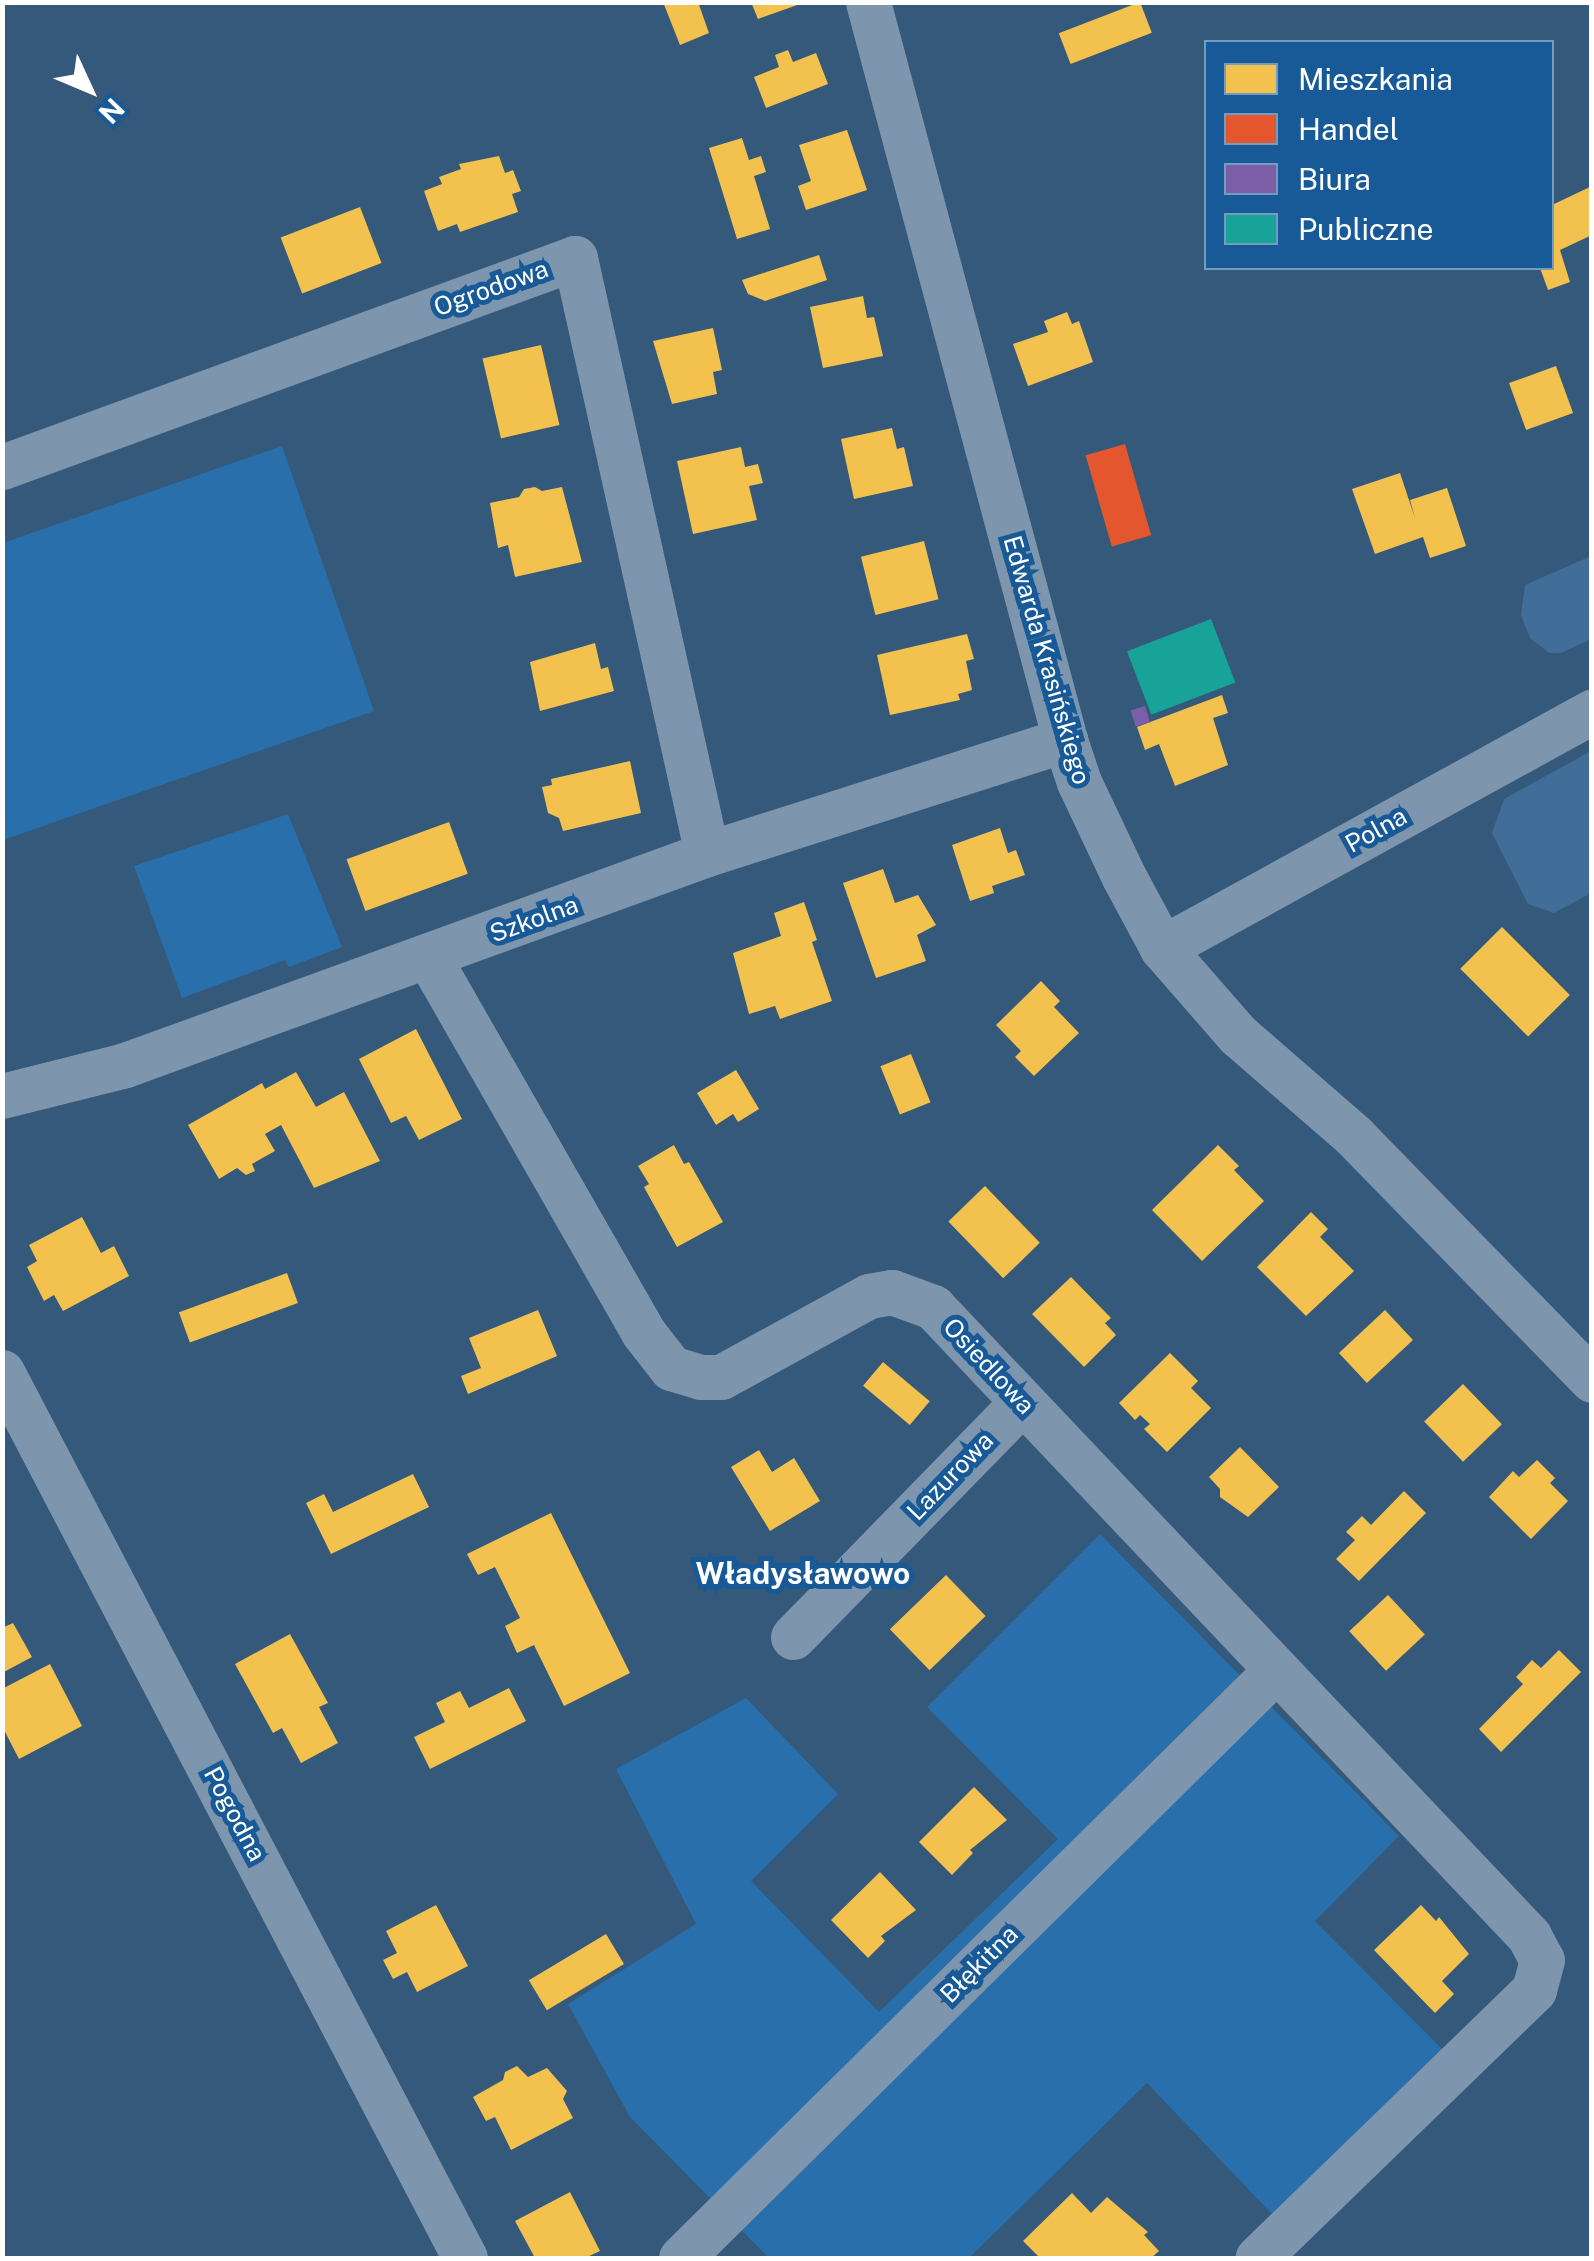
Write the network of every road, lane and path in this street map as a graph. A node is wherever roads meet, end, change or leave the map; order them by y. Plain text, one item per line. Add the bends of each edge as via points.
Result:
1 (868, 2) edge
2 (2, 467) edge
3 (1592, 712) edge
4 (1065, 740) junction
5 (707, 854) junction
6 (1162, 948) junction
7 (429, 958) junction
8 (2, 1096) edge
9 (2, 1372) edge
10 (1592, 1380) edge
11 (1022, 1402) junction
12 (794, 1636) dead end
13 (1276, 1670) junction
14 (465, 2258) edge
15 (681, 2258) edge
16 (1257, 2258) edge

1 - 4 street, Edwarda Krasińskiego
2 - 5 street, Ogrodowa via 575,258
3 - 6 street, Polna
4 - 5 street, Szkolna
4 - 6 street, Edwarda Krasińskiego via 1079,782
5 - 7 street, Szkolna
6 - 10 street, Edwarda Krasińskiego via 1238,1035 1354,1136
7 - 8 street, Szkolna via 125,1064
7 - 11 street, Osiedlowa via 643,1332 671,1368 721,1377 869,1296 892,1292 933,1307
9 - 14 street, Pogodna
11 - 12 street, Lazurowa
11 - 13 street, Osiedlowa
13 - 15 street, Błękitna
13 - 16 street, Osiedlowa via 1530,1936 1542,1960 1534,1990

